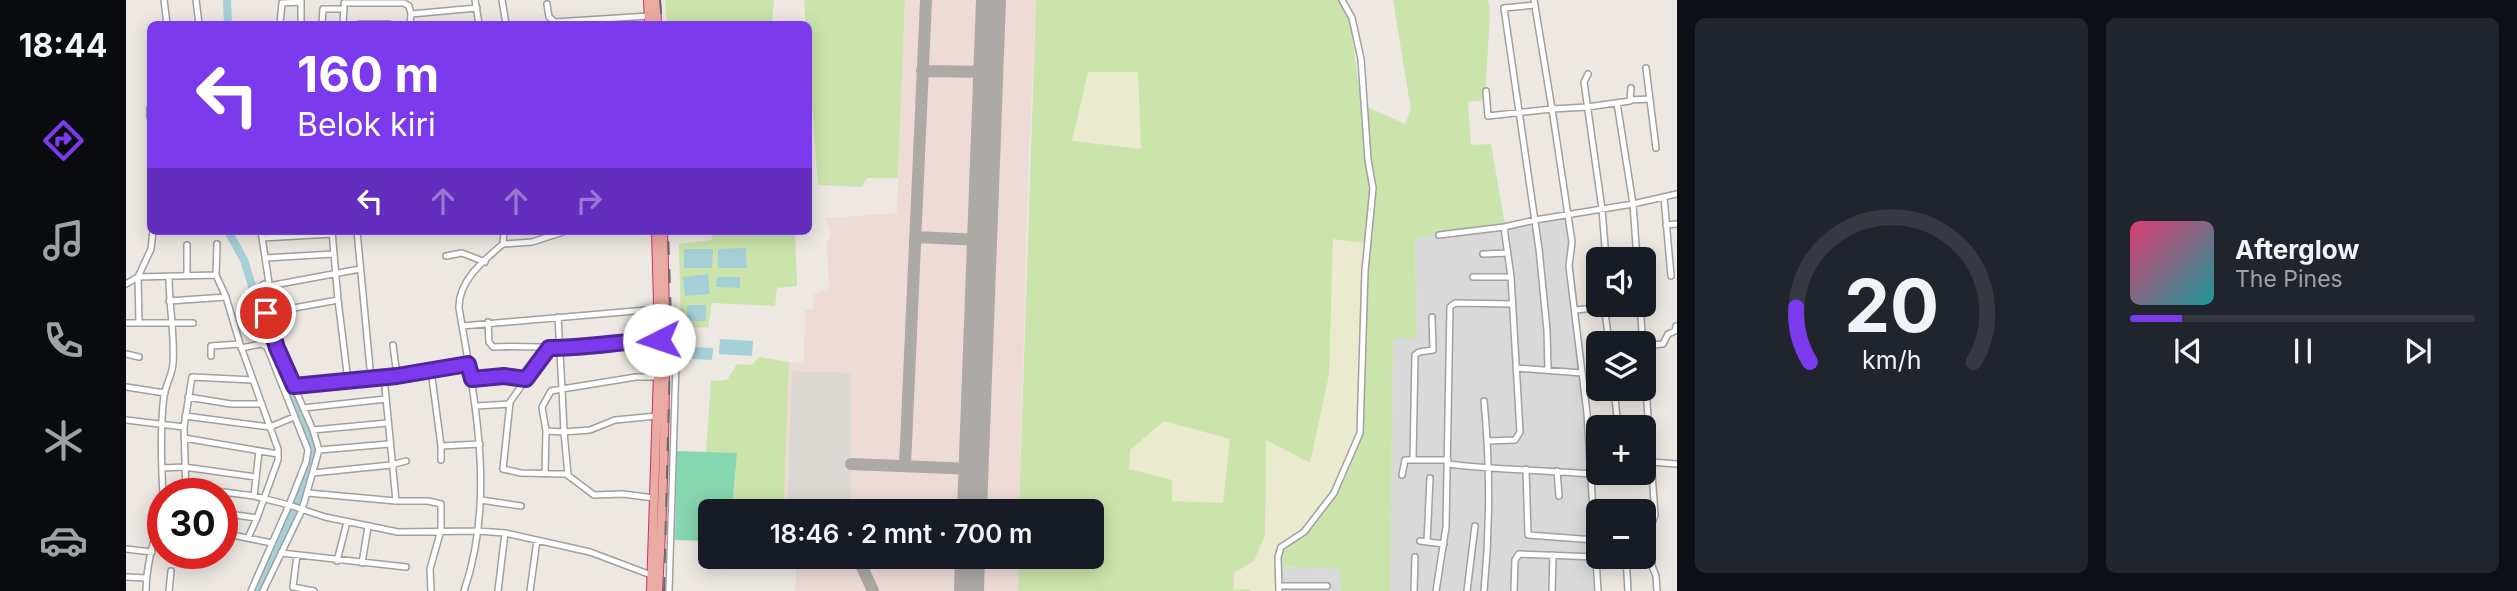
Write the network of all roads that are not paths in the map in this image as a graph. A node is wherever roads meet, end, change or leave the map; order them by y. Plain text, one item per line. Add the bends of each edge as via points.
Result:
1 (164, 0) edge
2 (196, 0) edge
3 (323, 0) edge
4 (475, 0) edge
5 (502, 0) edge
6 (648, 0) edge
7 (656, 0) edge
8 (1342, 0) edge
9 (1503, 0) edge
10 (301, 1) edge
11 (381, 1) edge
12 (1534, 3) edge
13 (344, 4) edge
14 (547, 4) dead end
15 (477, 8) junction
16 (1504, 8) junction
17 (323, 9) junction
18 (411, 14) junction
19 (649, 20) edge
20 (167, 21) edge
21 (199, 21) edge
22 (280, 21) edge
23 (301, 21) edge
24 (322, 21) edge
25 (410, 21) edge
26 (479, 21) edge
27 (506, 21) edge
28 (553, 21) edge
29 (625, 21) edge
30 (657, 21) edge
31 (1646, 68) dead end
32 (1588, 74) dead end
33 (1631, 88) dead end
34 (1486, 91) dead end
35 (1649, 99) junction
36 (1631, 100) junction
37 (1617, 103) junction
38 (1587, 107) junction
39 (1552, 109) junction
40 (1520, 114) junction
41 (1656, 148) dead end
42 (1677, 194) edge
43 (1664, 197) junction
44 (1633, 205) junction
45 (1602, 209) junction
46 (1568, 215) junction
47 (1535, 220) junction
48 (1677, 224) edge
49 (1666, 225) junction
50 (1504, 228) junction
51 (153, 235) edge
52 (261, 235) edge
53 (332, 235) edge
54 (357, 235) edge
55 (504, 235) edge
56 (554, 235) edge
57 (656, 235) edge
58 (663, 235) edge
59 (1439, 235) dead end
60 (217, 244) dead end
61 (503, 244) junction
62 (187, 245) dead end
63 (1605, 247) edge
64 (1636, 247) edge
65 (1507, 253) junction
66 (333, 254) junction
67 (1483, 254) dead end
68 (446, 256) dead end
69 (265, 258) junction
70 (485, 262) junction
71 (360, 269) junction
72 (336, 274) junction
73 (661, 274) junction
74 (187, 275) junction
75 (216, 275) junction
76 (1473, 276) dead end
77 (1671, 276) dead end
78 (138, 277) junction
79 (169, 277) junction
80 (1511, 277) junction
81 (269, 283) junction
82 (126, 284) edge
83 (226, 297) junction
84 (169, 300) junction
85 (338, 300) junction
86 (1513, 304) junction
87 (658, 309) junction
88 (1586, 309) edge
89 (1576, 310) junction
90 (266, 313) junction
91 (558, 317) junction
92 (1432, 317) dead end
93 (139, 322) junction
94 (488, 322) junction
95 (126, 323) edge
96 (193, 323) dead end
97 (174, 324) junction
98 (462, 326) junction
99 (1676, 326) edge
100 (677, 330) dead end
101 (659, 340) junction
102 (393, 345) dead end
103 (1656, 345) edge
104 (241, 346) junction
105 (549, 348) junction
106 (561, 348) junction
107 (126, 354) edge
108 (211, 356) dead end
109 (139, 357) dead end
110 (468, 364) junction
111 (1517, 368) junction
112 (431, 370) junction
113 (1548, 370) junction
114 (1582, 373) junction
115 (397, 376) junction
116 (383, 377) junction
117 (658, 377) junction
118 (371, 379) junction
119 (472, 379) junction
120 (526, 379) junction
121 (253, 380) junction
122 (348, 381) junction
123 (294, 386) junction
124 (126, 387) edge
125 (562, 389) junction
126 (165, 393) junction
127 (188, 397) junction
128 (386, 399) junction
129 (1484, 401) dead end
130 (260, 404) junction
131 (510, 404) junction
132 (476, 406) junction
133 (303, 408) junction
134 (185, 416) junction
135 (657, 416) junction
136 (294, 417) junction
137 (1586, 418) edge
138 (126, 420) edge
139 (387, 423) junction
140 (162, 424) junction
141 (184, 427) junction
142 (270, 427) junction
143 (313, 430) junction
144 (546, 431) junction
145 (564, 432) junction
146 (184, 438) junction
147 (1487, 441) junction
148 (389, 444) junction
149 (480, 444) junction
150 (441, 446) junction
151 (319, 450) junction
152 (259, 451) junction
153 (278, 454) junction
154 (441, 460) dead end
155 (1413, 460) junction
156 (406, 461) dead end
157 (1656, 461) edge
158 (1448, 462) junction
159 (1677, 464) edge
160 (391, 465) junction
161 (184, 467) junction
162 (162, 468) junction
163 (660, 469) junction
164 (1488, 469) junction
165 (1526, 469) junction
166 (1557, 471) junction
167 (313, 473) junction
168 (545, 474) junction
169 (1586, 474) edge
170 (568, 475) junction
171 (1402, 475) dead end
172 (256, 477) junction
173 (162, 478) edge
174 (185, 478) edge
175 (1430, 478) dead end
176 (1429, 492) junction
177 (308, 493) junction
178 (1446, 493) junction
179 (238, 495) edge
180 (254, 496) junction
181 (1559, 496) dead end
182 (655, 498) junction
183 (264, 499) junction
184 (481, 500) junction
185 (396, 501) junction
186 (290, 505) junction
187 (521, 506) dead end
188 (301, 510) junction
189 (238, 515) edge
190 (257, 518) junction
191 (347, 522) junction
192 (1475, 526) dead end
193 (368, 527) junction
194 (441, 530) junction
195 (478, 531) junction
196 (505, 533) junction
197 (238, 536) edge
198 (248, 538) junction
199 (1586, 539) edge
200 (537, 540) junction
201 (272, 543) junction
202 (1444, 544) junction
203 (126, 549) edge
204 (147, 551) edge
205 (281, 553) junction
206 (297, 555) junction
207 (1553, 555) junction
208 (1415, 557) dead end
209 (1586, 557) edge
210 (337, 561) junction
211 (362, 563) junction
212 (405, 567) dead end
213 (148, 569) edge
214 (1597, 569) edge
215 (1627, 569) edge
216 (1653, 569) edge
217 (171, 571) dead end
218 (651, 575) junction
219 (126, 578) edge
220 (146, 578) junction
221 (1327, 586) dead end
222 (1279, 589) edge
223 (146, 591) edge
224 (169, 591) edge
225 (251, 591) edge
226 (263, 591) edge
227 (314, 591) edge
228 (431, 591) edge
229 (464, 591) edge
230 (498, 591) edge
231 (530, 591) edge
232 (661, 591) edge
233 (1413, 591) edge
234 (1436, 591) edge
235 (1467, 591) edge
236 (1484, 591) edge
237 (1514, 591) edge
238 (1552, 591) edge
239 (1598, 591) edge
240 (1628, 591) edge
241 (1657, 591) edge

1 - 20 street
2 - 21 street
3 - 17 street
4 - 15 street
5 - 27 street
6 - 19 highway
7 - 30 highway
8 - 222 street via 1352,18 1361,59 1373,188 1364,271 1360,433 1334,494 1304,532 1281,547
9 - 16 street
10 - 22 street via 282,3
10 - 23 street
11 - 13 street
11 - 18 street via 407,3
12 - 16 street
12 - 39 street
13 - 17 street
14 - 28 street
15 - 18 street
15 - 26 street
16 - 40 street
17 - 24 street
18 - 25 street
19 - 29 street
31 - 35 street
32 - 38 street via 1584,80
33 - 36 street
34 - 40 street via 1487,115
35 - 36 street
35 - 41 street
36 - 37 street
37 - 38 street
37 - 44 street
38 - 39 street
38 - 45 street
39 - 40 street
39 - 46 street
40 - 47 street
42 - 43 street
43 - 44 street
43 - 49 street
44 - 45 street
44 - 64 street
45 - 46 street
45 - 63 street
46 - 47 street
46 - 89 street
47 - 50 street
47 - 113 street
48 - 49 street
49 - 77 street
50 - 59 street
50 - 65 street
51 - 78 street
52 - 69 street
53 - 66 street
54 - 71 street
55 - 61 street
56 - 61 street
57 - 73 highway
58 - 73 highway
60 - 75 street
61 - 70 street
62 - 74 street
65 - 67 street
65 - 80 street
66 - 69 street
66 - 72 street
68 - 70 street via 462,253
69 - 81 street
70 - 98 street via 460,293
71 - 72 street
71 - 118 street
72 - 81 street
72 - 85 street
73 - 87 highway
73 - 163 highway via 666,323
74 - 75 street
74 - 79 street
75 - 83 street
76 - 80 street
78 - 79 street
78 - 82 street
78 - 93 street
79 - 84 street
80 - 86 street
81 - 90 street via 258,289
83 - 84 street
83 - 104 street
84 - 97 street
85 - 90 street
85 - 122 street
86 - 111 street
86 - 158 street via 1450,305
87 - 91 street
87 - 101 highway
88 - 89 street
89 - 114 street
90 - 123 street
91 - 94 street
91 - 106 street
92 - 155 street via 1433,350 1415,355
93 - 95 street
93 - 97 street
94 - 98 street
94 - 105 street via 493,347
96 - 97 street
97 - 126 street via 173,368
98 - 110 street
99 - 103 street via 1663,344
100 - 232 street
101 - 106 street
101 - 117 highway
102 - 115 street
104 - 108 street via 211,346
104 - 121 street
104 - 136 street via 267,347
105 - 106 street
105 - 120 street
106 - 125 street
107 - 109 street
110 - 112 street
110 - 119 street
111 - 113 street
111 - 147 street via 1520,436
112 - 115 street
112 - 150 street
113 - 114 street
114 - 137 street
115 - 116 street
116 - 118 street
116 - 128 street
117 - 125 street
117 - 135 highway
118 - 122 street
119 - 120 street
119 - 132 street
120 - 131 street
121 - 127 street via 194,376
121 - 130 street
122 - 123 street
123 - 133 street
124 - 126 street
125 - 144 street via 551,391 543,405
125 - 145 street
126 - 140 street
127 - 130 street
127 - 134 street
128 - 133 street
128 - 139 street
129 - 147 street
130 - 142 street
131 - 132 street
131 - 168 street via 503,470
132 - 149 street
133 - 143 street
134 - 141 street
134 - 142 street
135 - 145 street
135 - 163 highway
136 - 142 street
136 - 186 street via 307,455
138 - 140 street
139 - 143 street
139 - 148 street
140 - 141 street
140 - 162 street
141 - 146 street
142 - 153 street
143 - 151 street
144 - 145 street
144 - 168 street
145 - 170 street
146 - 152 street
146 - 161 street
147 - 164 street
148 - 151 street
148 - 160 street
149 - 150 street
149 - 184 street
150 - 154 street
151 - 167 street
152 - 153 street
152 - 172 street
153 - 183 street
155 - 158 street
155 - 171 street via 1403,462
156 - 160 street
157 - 159 street
158 - 164 street
158 - 178 street
160 - 167 street
160 - 185 street
161 - 162 street
161 - 172 street
161 - 174 street
162 - 173 street
163 - 182 highway
163 - 232 highway
164 - 165 street
164 - 236 street
165 - 166 street
165 - 199 street via 1528,535
166 - 169 street
166 - 181 street
167 - 177 street
168 - 170 street
170 - 182 street via 593,494
172 - 180 street
175 - 176 street
176 - 178 street
176 - 202 street via 1424,542
177 - 185 street
177 - 188 street
178 - 202 street
179 - 180 street
180 - 183 street
182 - 218 highway
183 - 186 street
183 - 190 street
184 - 187 street
184 - 195 street
185 - 194 street via 440,502
186 - 188 street
186 - 201 street
188 - 191 street
188 - 205 street
189 - 190 street
190 - 198 street
191 - 193 street
191 - 210 street
192 - 235 street
193 - 194 street via 398,532
193 - 211 street
194 - 195 street
194 - 228 street via 430,569
195 - 196 street
195 - 229 street
196 - 200 street
196 - 230 street
197 - 198 street
198 - 201 street
200 - 218 street via 604,556
200 - 231 street
201 - 225 street
202 - 234 street
203 - 204 street
205 - 206 street
205 - 226 street
206 - 210 street
206 - 227 street via 293,587
207 - 209 street
207 - 237 street via 1518,555
207 - 238 street
208 - 233 street
210 - 211 street
211 - 212 street
213 - 220 street
214 - 239 street
215 - 240 street
216 - 241 street
217 - 224 street
218 - 232 highway
219 - 220 street
220 - 223 street
221 - 222 street

